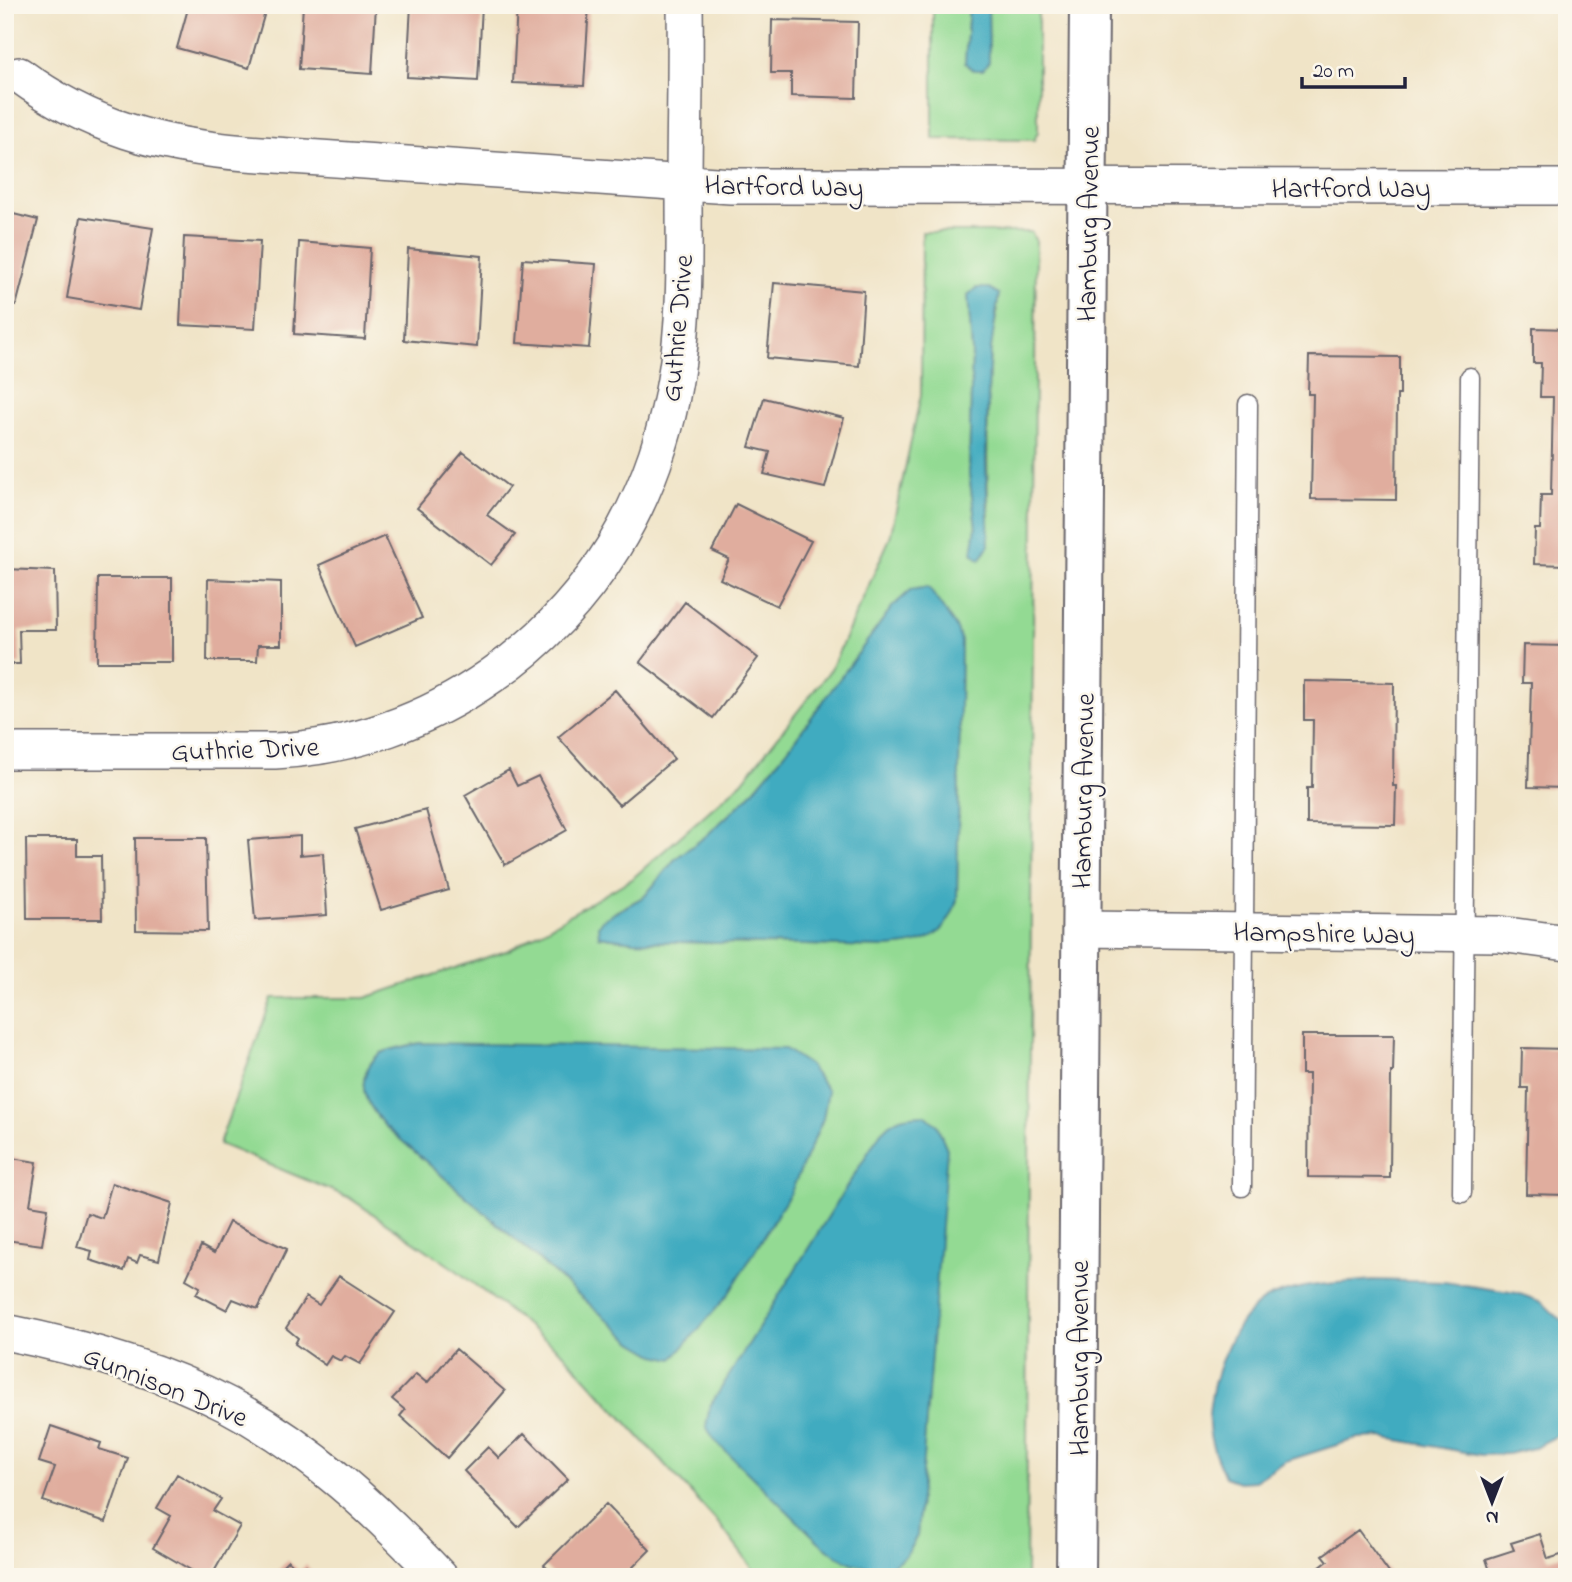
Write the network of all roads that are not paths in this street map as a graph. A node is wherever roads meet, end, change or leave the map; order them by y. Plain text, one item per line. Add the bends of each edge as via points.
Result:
1 (685, 5) edge
2 (1089, 5) edge
3 (19, 75) dead end
4 (684, 183) junction
5 (1088, 186) junction
6 (1567, 187) edge
7 (1470, 377) dead end
8 (1248, 404) dead end
9 (5, 751) edge
10 (1081, 929) junction
11 (1244, 932) junction
12 (1465, 934) junction
13 (1567, 943) edge
14 (1242, 1187) dead end
15 (1462, 1193) dead end
16 (5, 1332) edge
17 (440, 1577) edge
18 (1076, 1577) edge

1 - 4 street, Guthrie Drive
2 - 5 street, Hamburg Avenue
3 - 4 street, Hartford Way via 69,107 128,133 193,148
4 - 5 street, Hartford Way
4 - 9 street, Guthrie Drive via 681,334 676,380 655,458 627,523 597,571 575,602 522,653 463,695 405,724 309,750
5 - 6 street, Hartford Way
5 - 10 street, Hamburg Avenue
7 - 12 lane
8 - 11 lane
10 - 11 street, Hampshire Way
10 - 18 street, Hamburg Avenue
11 - 12 street, Hampshire Way
11 - 14 lane
12 - 13 street, Hampshire Way
12 - 15 lane
16 - 17 street, Gunnison Drive via 118,1360 227,1405 345,1485

